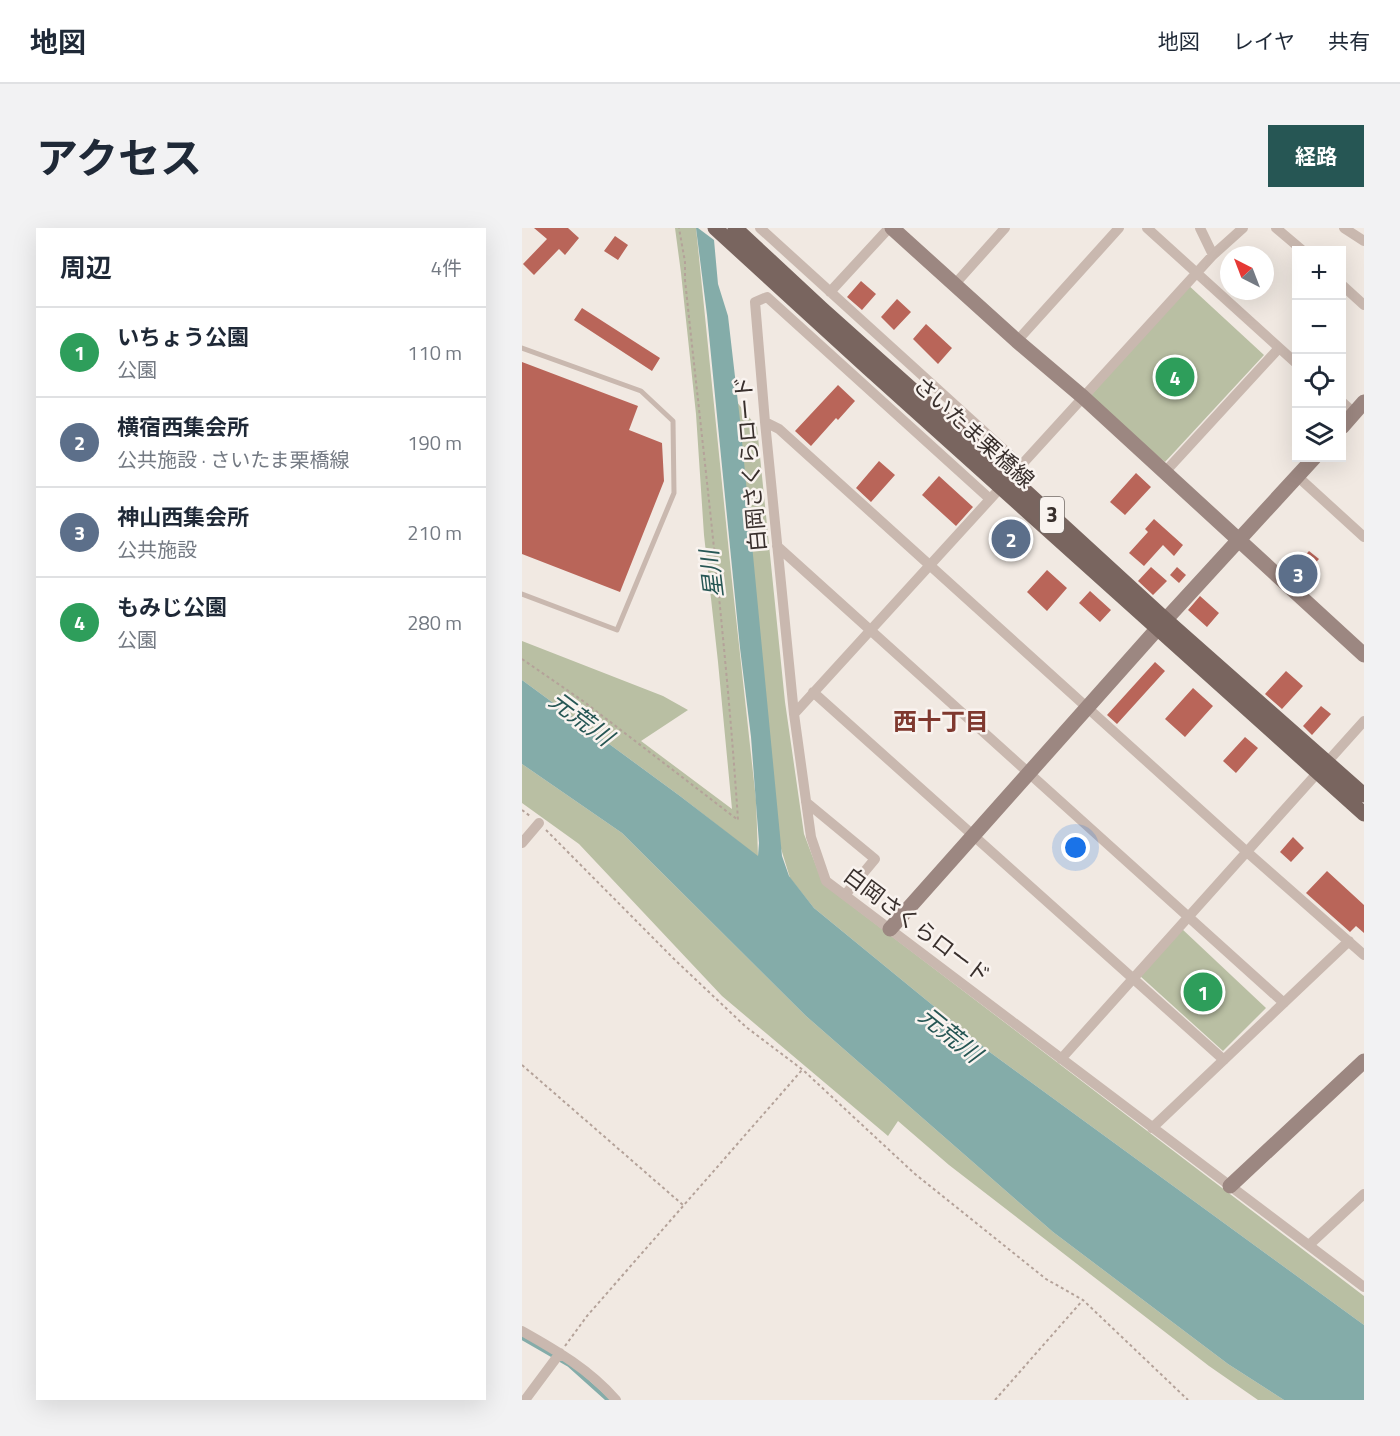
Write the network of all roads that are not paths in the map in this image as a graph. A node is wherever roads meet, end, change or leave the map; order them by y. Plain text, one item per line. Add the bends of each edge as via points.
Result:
1 (715, 228) edge
2 (760, 228) edge
3 (891, 228) edge
4 (1005, 228) edge
5 (1119, 228) edge
6 (1147, 228) edge
7 (1200, 228) edge
8 (1243, 228) edge
9 (1276, 228) edge
10 (1344, 228) edge
11 (738, 231) edge
12 (1364, 241) edge
13 (1297, 246) edge
14 (1213, 255) junction
15 (1197, 272) junction
16 (955, 284) junction
17 (1346, 289) edge
18 (831, 292) junction
19 (1364, 304) edge
20 (1017, 341) junction
21 (522, 348) edge
22 (1279, 348) junction
23 (1292, 359) edge
24 (1083, 397) junction
25 (1346, 404) edge
26 (1361, 412) edge
27 (765, 422) junction
28 (1346, 423) edge
29 (1310, 462) edge
30 (1164, 473) junction
31 (1011, 476) junction
32 (1297, 476) junction
33 (990, 499) junction
34 (1364, 537) edge
35 (1238, 541) junction
36 (777, 546) junction
37 (929, 565) junction
38 (522, 594) edge
39 (1162, 624) junction
40 (870, 630) junction
41 (1364, 655) edge
42 (813, 692) junction
43 (1089, 708) junction
44 (794, 714) junction
45 (1364, 721) edge
46 (1323, 767) junction
47 (1029, 773) junction
48 (1364, 795) edge
49 (806, 802) junction
50 (1364, 814) edge
51 (539, 823) road end
52 (974, 835) junction
53 (522, 843) edge
54 (1247, 852) junction
55 (845, 895) junction
56 (1188, 917) junction
57 (890, 929) junction
58 (1349, 941) junction
59 (1364, 955) edge
60 (1133, 978) junction
61 (1284, 1003) junction
62 (1061, 1059) junction
63 (1224, 1060) junction
64 (1364, 1061) edge
65 (1152, 1128) junction
66 (1230, 1186) junction
67 (1364, 1194) edge
68 (1309, 1245) junction
69 (1364, 1287) edge
70 (522, 1331) edge
71 (560, 1353) junction
72 (525, 1400) edge
73 (616, 1400) edge

1 - 31 main road, さいたま栗橋線 / 3 via 868,368
2 - 18 street
3 - 16 street
3 - 18 street
4 - 16 street
5 - 20 street
6 - 15 street
7 - 14 street
8 - 14 street
9 - 13 street
10 - 12 street
11 - 31 main road, さいたま栗橋線 / 3
14 - 15 street
15 - 22 street
15 - 24 street
16 - 20 street
17 - 19 street
18 - 31 street
20 - 24 street
21 - 38 lane via 641,391 673,421 674,493 617,630
22 - 23 street
22 - 30 street
24 - 30 street
24 - 31 street
25 - 26 street
26 - 28 street
27 - 33 street, 白岡さくらロード via 755,302 767,297
27 - 36 street, 白岡さくらロード
27 - 37 street via 779,429
29 - 32 street
30 - 35 street
31 - 33 street
31 - 39 main road, さいたま栗橋線 / 3
32 - 34 street
32 - 35 street
33 - 37 street
35 - 39 street
35 - 41 street
36 - 40 street
36 - 44 street, 白岡さくらロード
37 - 40 street
37 - 43 street
39 - 43 street
39 - 46 main road, さいたま栗橋線 / 3
40 - 42 street
40 - 47 street
42 - 44 street
42 - 52 street
43 - 47 street
43 - 54 street
44 - 49 street, 白岡さくらロード
45 - 46 street
46 - 48 main road, さいたま栗橋線 / 3
46 - 50 main road, さいたま栗橋線 / 3
46 - 54 street
47 - 52 street
47 - 56 street
49 - 55 street, 白岡さくらロード via 811,837 826,881
49 - 55 street via 875,859
51 - 53 street
52 - 57 street
52 - 60 street
54 - 56 street
54 - 58 street
55 - 57 street, 白岡さくらロード
56 - 60 street
56 - 61 street
57 - 62 street, 白岡さくらロード
58 - 59 street
58 - 61 street
60 - 62 street
60 - 63 street
61 - 63 street
62 - 65 street, 白岡さくらロード
63 - 65 street
64 - 66 street
65 - 66 street, 白岡さくらロード
66 - 68 street, 白岡さくらロード
67 - 68 street
68 - 69 street, 白岡さくらロード
70 - 71 street
71 - 72 street
71 - 73 street

